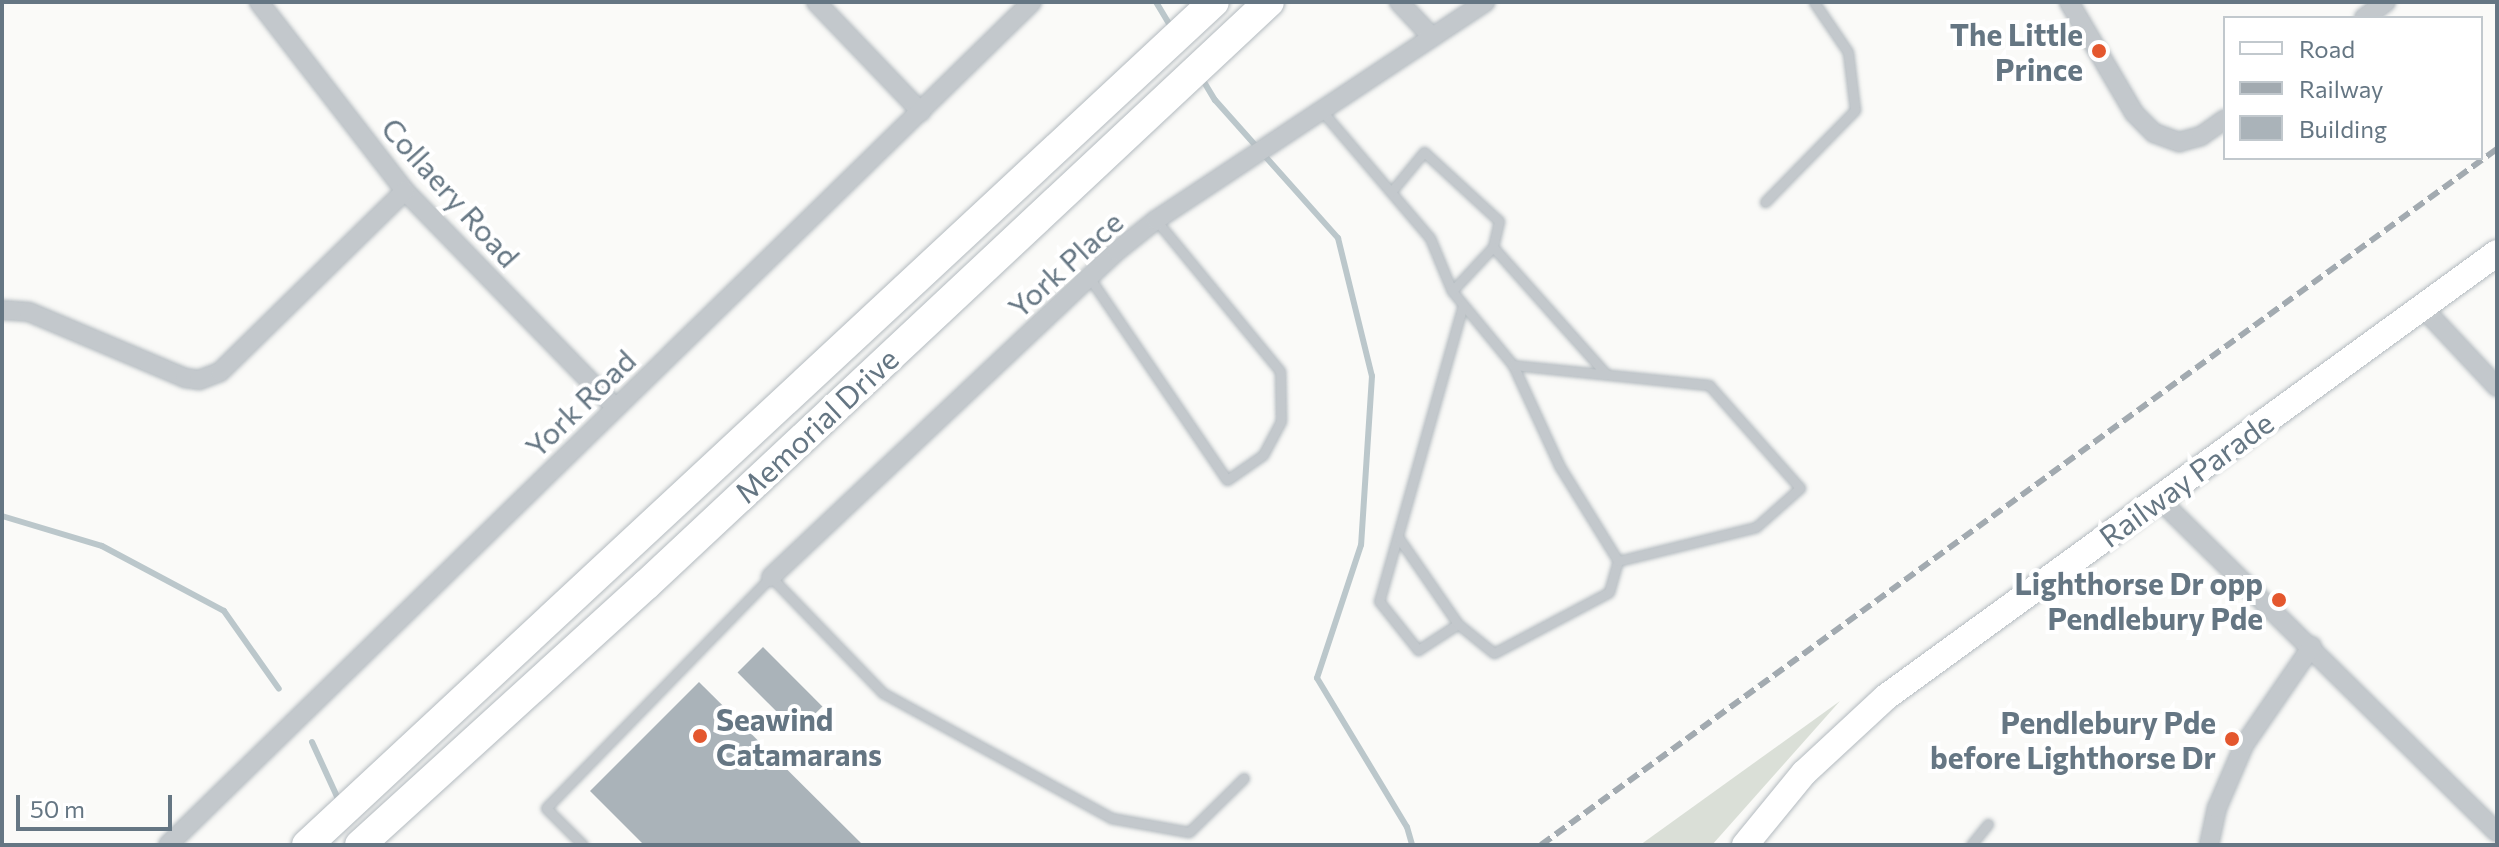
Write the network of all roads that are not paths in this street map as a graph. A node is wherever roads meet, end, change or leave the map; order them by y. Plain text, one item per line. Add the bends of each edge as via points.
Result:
1 (259, 2) edge
2 (816, 2) edge
3 (1032, 2) edge
4 (1214, 2) edge
5 (1269, 2) edge
6 (1399, 2) edge
7 (1485, 2) edge
8 (1814, 2) edge
9 (2069, 2) edge
10 (1432, 37) junction
11 (1321, 110) junction
12 (921, 112) junction
13 (2223, 120) edge
14 (405, 191) junction
15 (1391, 192) junction
16 (1765, 202) dead end
17 (1156, 220) junction
18 (1493, 247) junction
19 (2497, 253) edge
20 (1089, 277) junction
21 (1452, 291) junction
22 (1463, 305) junction
23 (2423, 308) junction
24 (2, 310) edge
25 (1513, 365) junction
26 (1606, 374) junction
27 (2497, 387) edge
28 (615, 407) junction
29 (2159, 499) junction
30 (1398, 537) junction
31 (1618, 561) junction
32 (771, 577) junction
33 (1458, 624) junction
34 (2312, 646) junction
35 (1244, 778) dead end
36 (1988, 824) dead end
37 (2497, 832) edge
38 (312, 841) edge
39 (364, 842) edge
40 (168, 845) edge
41 (583, 845) edge
42 (1745, 845) edge
43 (1971, 845) edge
44 (2209, 845) edge

1 - 14 street, Collaery Road
2 - 12 street
3 - 12 street, York Road
4 - 38 main road, Memorial Drive
5 - 39 main road, Memorial Drive
6 - 10 street
7 - 10 street, York Place
8 - 16 lane via 1848,52 1855,110
9 - 13 street via 2134,113 2154,133 2179,142 2201,136
10 - 11 street, York Place
11 - 15 lane
11 - 17 street, York Place
12 - 28 street, York Road
14 - 24 street via 220,372 199,380 29,312
14 - 28 street, Collaery Road
15 - 18 lane via 1424,152 1499,221
15 - 21 lane via 1430,238
17 - 20 street, York Place
17 - 20 lane via 1280,371 1281,421 1263,455 1227,480
18 - 21 lane
18 - 26 lane
19 - 23 main road, Railway Parade
20 - 32 street, York Place
21 - 22 lane
22 - 25 lane
22 - 30 lane
23 - 27 street
23 - 29 main road, Railway Parade
25 - 26 lane
25 - 31 lane via 1560,467
26 - 31 lane via 1709,385 1800,488 1756,527
28 - 40 street, York Road
29 - 34 street
29 - 42 main road, Railway Parade via 1876,706 1804,773
30 - 33 lane
30 - 33 lane via 1379,601 1418,650
31 - 33 lane via 1609,592 1494,653
32 - 35 lane via 883,693 1111,818 1189,832
32 - 41 lane via 546,808
34 - 37 street
34 - 44 street via 2244,745 2217,808
36 - 43 lane

